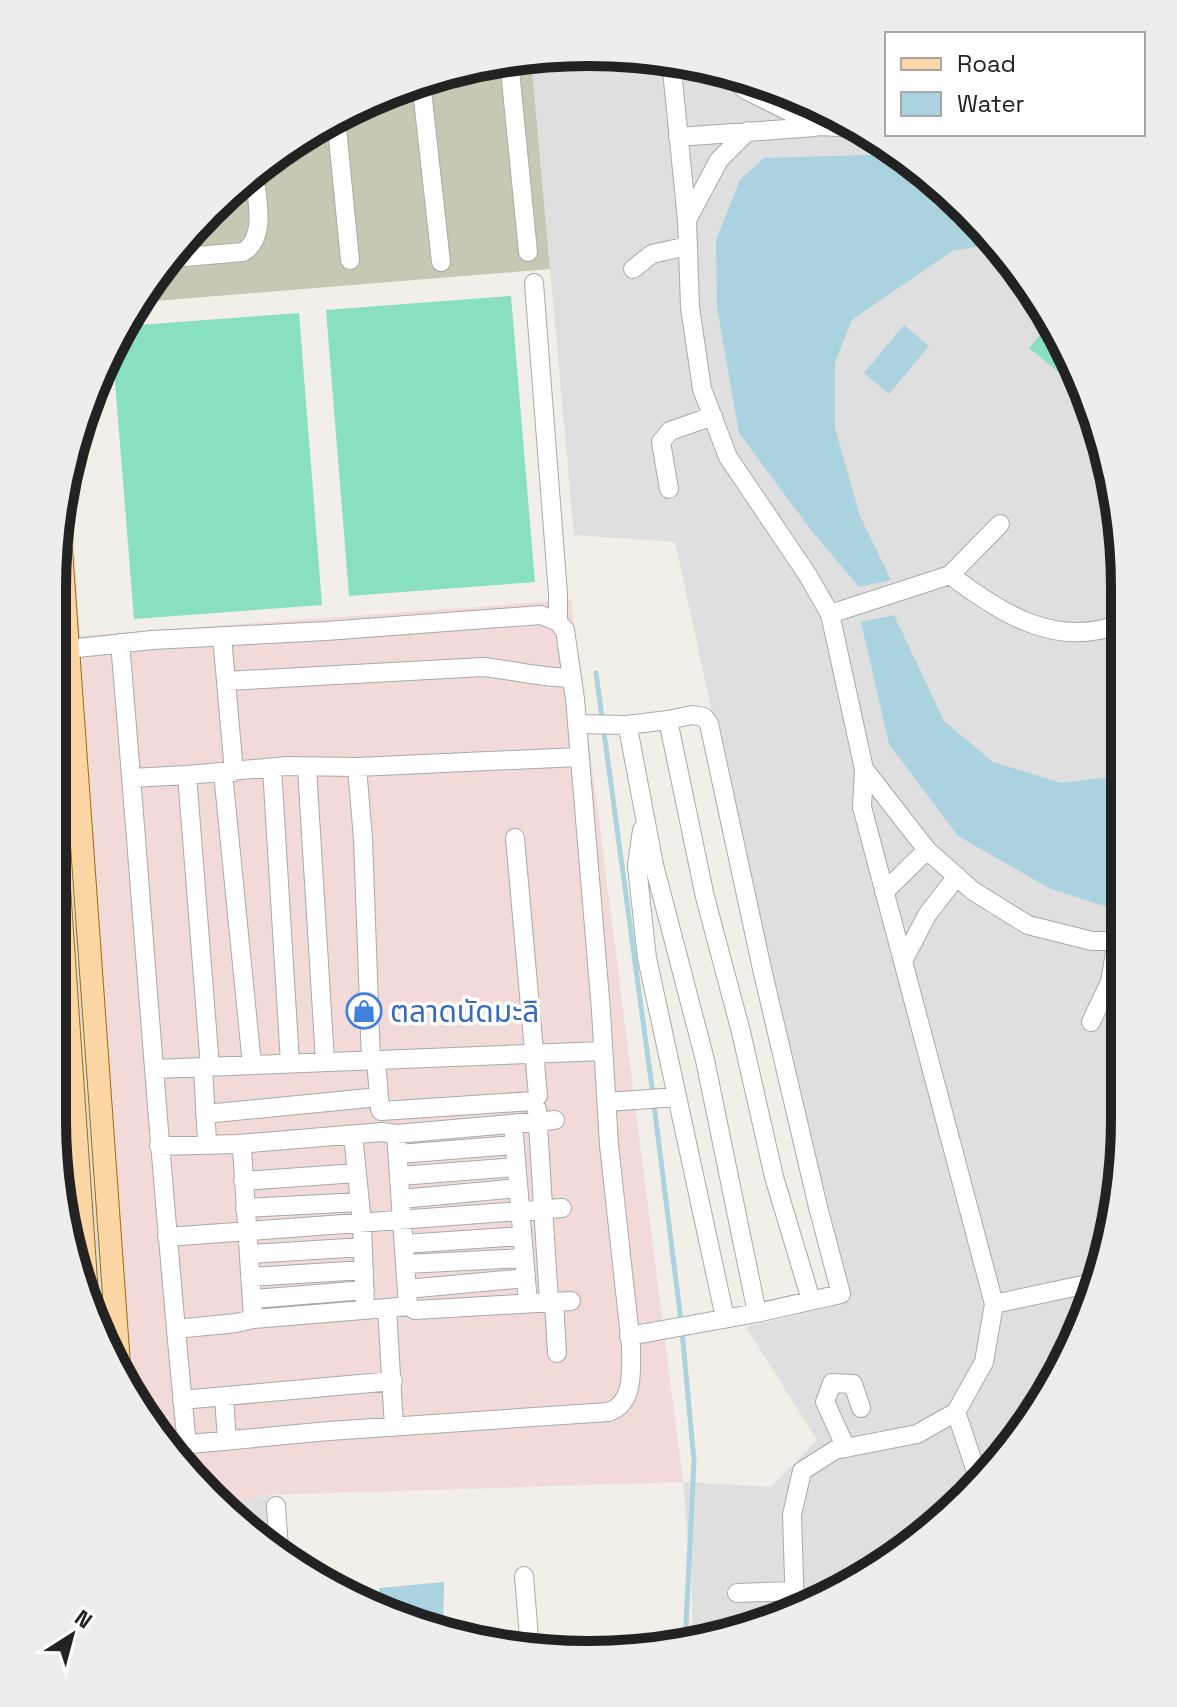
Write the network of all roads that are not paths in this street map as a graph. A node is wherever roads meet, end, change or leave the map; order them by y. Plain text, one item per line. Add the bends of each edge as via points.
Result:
1 (510, 72) edge
2 (672, 73) edge
3 (751, 92) edge
4 (422, 94) edge
5 (818, 126) junction
6 (833, 127) edge
7 (337, 131) edge
8 (748, 131) junction
9 (678, 137) junction
10 (255, 187) edge
11 (687, 220) junction
12 (688, 246) junction
13 (528, 252) dead end
14 (185, 257) edge
15 (350, 260) dead end
16 (441, 262) dead end
17 (633, 269) dead end
18 (534, 283) dead end
19 (713, 416) junction
20 (669, 489) dead end
21 (1000, 524) dead end
22 (950, 575) junction
23 (830, 614) junction
24 (66, 621) edge
25 (558, 622) junction
26 (1111, 627) edge
27 (222, 636) junction
28 (120, 643) junction
29 (68, 649) junction
30 (572, 678) junction
31 (226, 681) junction
32 (668, 720) junction
33 (577, 724) junction
34 (614, 726) junction
35 (579, 757) junction
36 (357, 767) junction
37 (272, 768) junction
38 (307, 768) junction
39 (864, 769) junction
40 (228, 773) junction
41 (187, 775) junction
42 (132, 778) junction
43 (644, 816) junction
44 (515, 838) dead end
45 (927, 850) junction
46 (957, 876) junction
47 (884, 892) junction
48 (1111, 941) edge
49 (903, 961) junction
50 (1111, 977) edge
51 (66, 989) edge
52 (1091, 1022) dead end
53 (603, 1051) junction
54 (534, 1053) junction
55 (374, 1060) junction
56 (325, 1061) junction
57 (290, 1063) junction
58 (252, 1065) junction
59 (206, 1067) junction
60 (154, 1069) junction
61 (536, 1098) junction
62 (671, 1098) junction
63 (607, 1102) junction
64 (380, 1104) junction
65 (205, 1114) junction
66 (546, 1120) junction
67 (513, 1124) junction
68 (389, 1133) junction
69 (353, 1135) junction
70 (207, 1143) junction
71 (238, 1144) junction
72 (513, 1145) junction
73 (159, 1146) junction
74 (399, 1154) junction
75 (516, 1167) junction
76 (357, 1173) junction
77 (400, 1176) junction
78 (243, 1181) junction
79 (518, 1188) junction
80 (401, 1199) junction
81 (360, 1202) junction
82 (245, 1208) junction
83 (553, 1209) junction
84 (520, 1211) junction
85 (403, 1220) junction
86 (362, 1223) junction
87 (247, 1230) junction
88 (522, 1236) junction
89 (167, 1237) junction
90 (404, 1244) junction
91 (363, 1247) junction
92 (249, 1254) junction
93 (84, 1255) edge
94 (524, 1258) junction
95 (406, 1264) junction
96 (364, 1270) junction
97 (251, 1277) junction
98 (526, 1278) junction
99 (1083, 1285) edge
100 (365, 1290) junction
101 (407, 1298) junction
102 (253, 1299) junction
103 (811, 1300) junction
104 (558, 1301) junction
105 (528, 1303) junction
106 (994, 1304) junction
107 (387, 1308) junction
108 (365, 1310) junction
109 (757, 1313) junction
110 (725, 1318) junction
111 (253, 1319) junction
112 (176, 1329) junction
113 (629, 1336) junction
114 (118, 1344) edge
115 (557, 1353) dead end
116 (393, 1381) junction
117 (224, 1397) junction
118 (182, 1400) junction
119 (861, 1408) dead end
120 (956, 1412) junction
121 (394, 1427) junction
122 (227, 1441) junction
123 (178, 1442) edge
124 (181, 1446) edge
125 (846, 1448) junction
126 (975, 1469) edge
127 (276, 1506) dead end
128 (278, 1539) edge
129 (524, 1576) dead end
130 (794, 1591) junction
131 (737, 1593) dead end
132 (794, 1598) edge
133 (529, 1638) edge

1 - 13 street
2 - 9 street
3 - 5 street
4 - 16 street
5 - 6 street
5 - 8 street
7 - 15 street
8 - 9 street
8 - 11 street via 719,160
9 - 11 street
10 - 14 street via 258,228 249,249
11 - 12 street
12 - 17 street via 652,254
12 - 19 street via 702,389
18 - 25 street
19 - 20 street via 670,431 661,442
19 - 23 street via 728,457
21 - 22 street
22 - 23 street
22 - 26 street via 995,608 1058,633
23 - 39 street
24 - 29 main road
25 - 27 street via 532,614
25 - 30 street via 565,630
27 - 28 street
27 - 31 street
28 - 29 street
28 - 42 street
29 - 114 main road
30 - 31 street via 483,667
30 - 33 street
31 - 40 street
32 - 34 street
32 - 103 street via 774,1177
32 - 103 street via 692,715 709,724 841,1294
33 - 34 street
33 - 35 street
34 - 43 street
35 - 36 street
35 - 53 street
36 - 38 street
36 - 55 street
37 - 38 street
37 - 40 street
37 - 57 street
38 - 56 street
39 - 45 street
39 - 47 street via 862,807
40 - 41 street
40 - 58 street
41 - 42 street
41 - 59 street
42 - 60 street
43 - 62 street via 637,866
43 - 109 street via 705,1060
44 - 54 street
45 - 46 street
45 - 47 street
46 - 48 street via 1028,925
46 - 49 street via 927,915
47 - 49 street
49 - 106 street
50 - 52 street
51 - 93 main road
53 - 54 street
53 - 63 street
54 - 55 street
54 - 61 street
55 - 56 street
55 - 64 street
56 - 57 street
57 - 58 street
58 - 59 street
59 - 60 street
59 - 65 street
60 - 73 street
61 - 64 street
61 - 66 street
62 - 63 street
62 - 110 street
63 - 113 street
64 - 65 street
64 - 68 street
65 - 70 street
66 - 67 street
66 - 83 street
67 - 68 street
67 - 72 street
68 - 69 street
68 - 74 street
69 - 71 street
69 - 76 street
70 - 71 street
70 - 73 street
71 - 78 street
72 - 74 street
72 - 75 street
73 - 89 street
74 - 77 street
75 - 77 street
75 - 79 street
76 - 78 street
76 - 81 street
77 - 80 street
78 - 82 street
79 - 80 street
79 - 84 street
80 - 85 street
81 - 82 street
81 - 86 street
82 - 87 street
83 - 84 street
83 - 104 street
84 - 85 street
84 - 88 street
85 - 86 street
85 - 90 street
86 - 87 street
86 - 91 street
87 - 89 street
87 - 92 street
88 - 90 street
88 - 94 street
89 - 112 street
90 - 95 street
91 - 92 street
91 - 96 street
92 - 97 street
94 - 95 street
94 - 98 street
95 - 101 street
96 - 97 street
96 - 100 street
97 - 102 street
98 - 101 street
98 - 105 street
99 - 106 street
100 - 102 street
100 - 108 street
101 - 105 street via 415,1310
101 - 107 street
102 - 111 street
103 - 109 street
104 - 105 street
104 - 115 street
106 - 120 street via 984,1362
107 - 108 street
107 - 116 street
108 - 111 street
109 - 110 street
110 - 113 street
111 - 112 street
112 - 118 street
113 - 121 street via 631,1378 617,1409
116 - 117 street
116 - 121 street
117 - 118 street
117 - 122 street
118 - 123 street
119 - 125 street via 853,1384 832,1383 825,1402
120 - 125 street via 917,1434
120 - 126 street
121 - 122 street
122 - 124 street
125 - 130 street via 802,1471 792,1515
127 - 128 street
129 - 133 street
130 - 131 street
130 - 132 street

